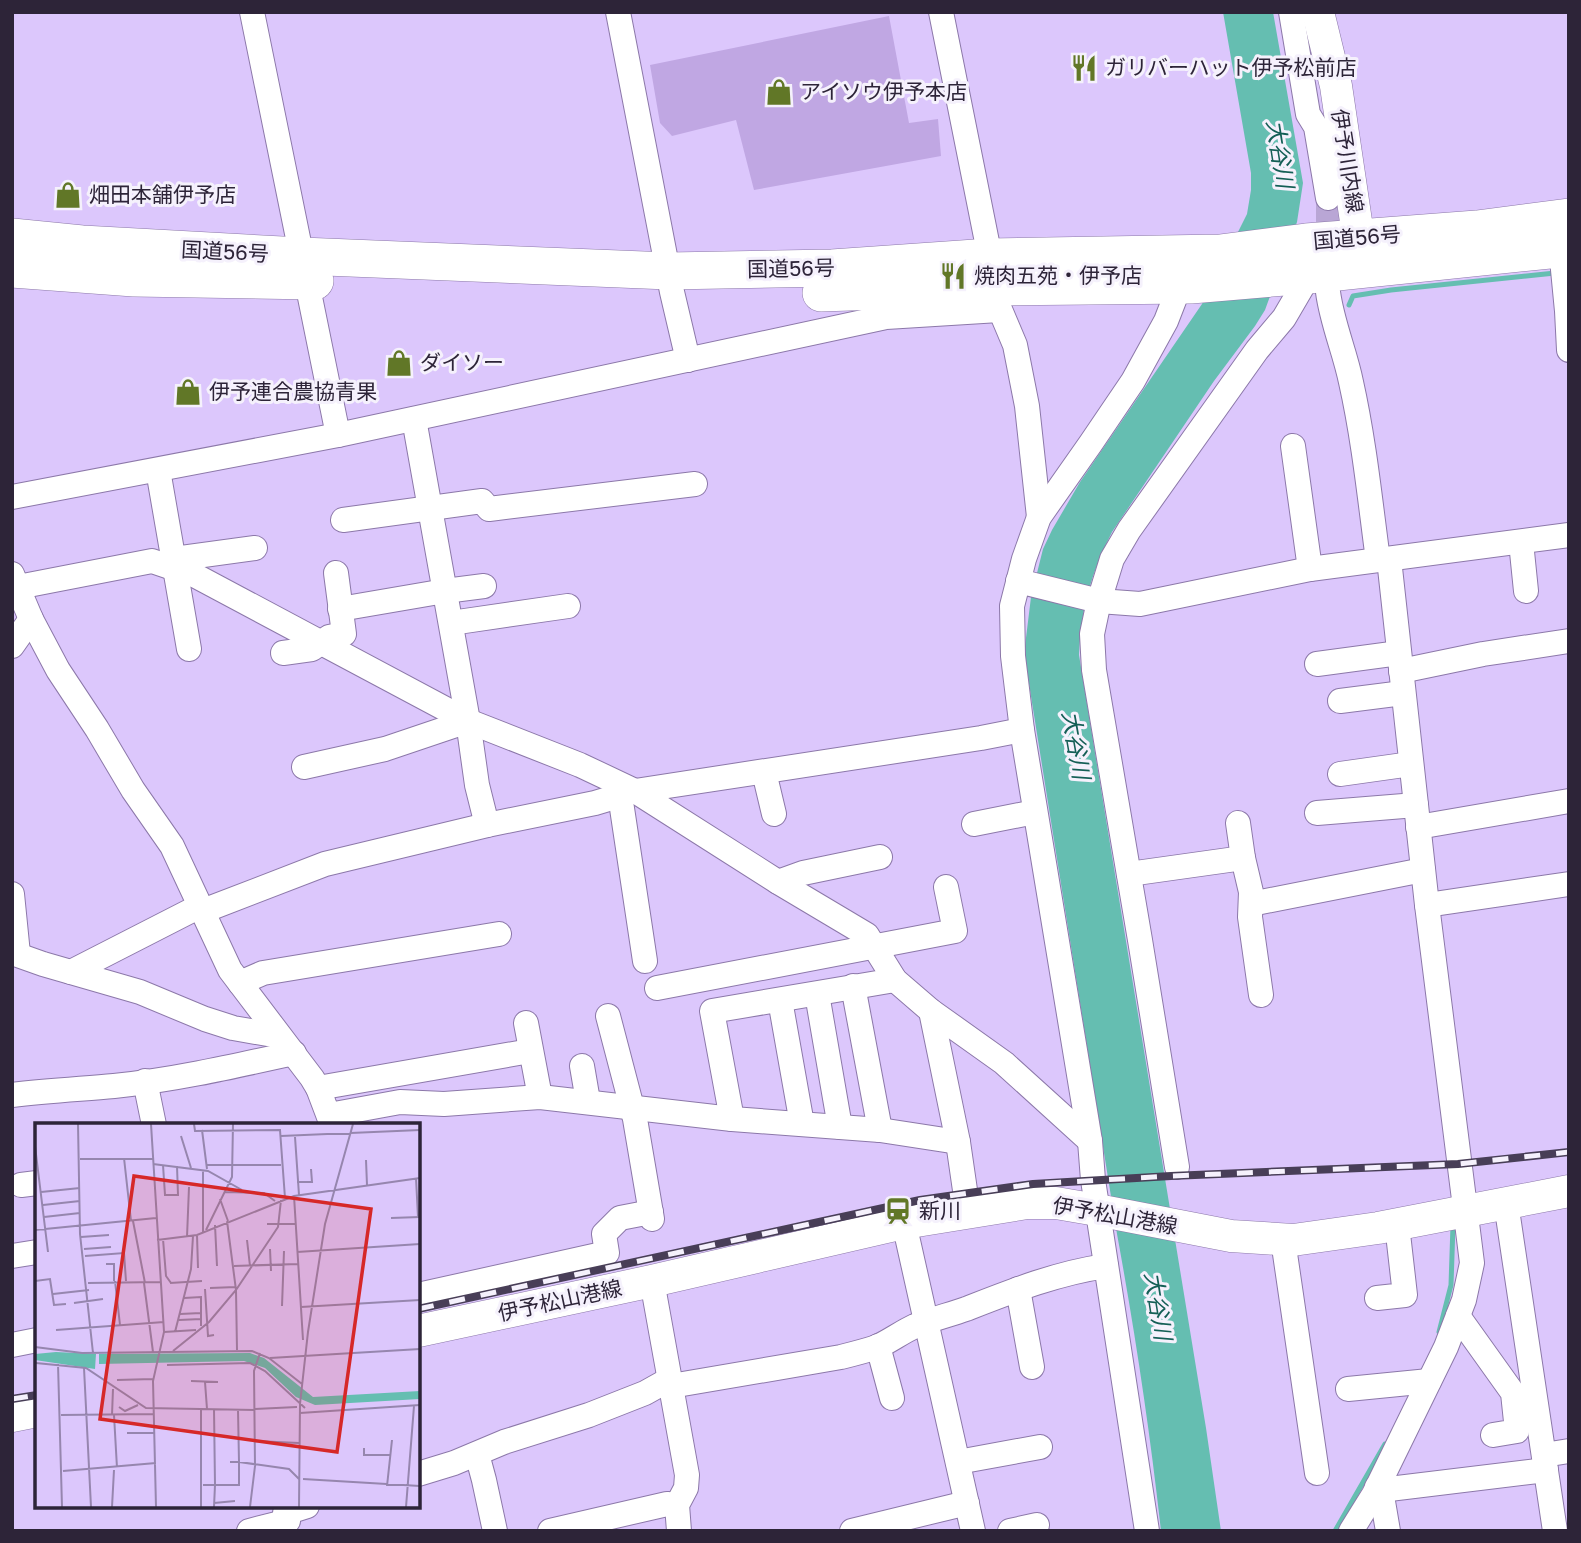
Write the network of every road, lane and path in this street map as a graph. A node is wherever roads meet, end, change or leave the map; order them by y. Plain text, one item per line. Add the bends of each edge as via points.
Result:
1 (251, 12) edge
2 (618, 12) edge
3 (941, 12) edge
4 (1290, 12) edge
5 (1318, 12) edge
6 (1328, 198) tunnel mouth
7 (12, 237) edge
8 (1566, 238) edge
9 (1327, 262) junction
10 (304, 268) junction
11 (12, 269) edge
12 (670, 281) junction
13 (995, 285) junction
14 (1185, 285) junction
15 (1569, 350) edge
16 (688, 359) junction
17 (414, 419) junction
18 (338, 435) junction
19 (1293, 446) dead end
20 (158, 470) junction
21 (695, 484) dead end
22 (12, 497) edge
23 (430, 508) junction
24 (1039, 517) junction
25 (343, 520) dead end
26 (1569, 536) edge
27 (1521, 542) junction
28 (255, 548) dead end
29 (1384, 559) junction
30 (174, 564) junction
31 (1310, 569) junction
32 (337, 573) dead end
33 (15, 580) edge
34 (1022, 582) junction
35 (484, 586) dead end
36 (445, 590) junction
37 (1526, 592) dead end
38 (1095, 600) junction
39 (568, 606) dead end
40 (340, 608) junction
41 (31, 619) junction
42 (451, 623) junction
43 (1569, 640) edge
44 (321, 642) junction
45 (12, 646) edge
46 (189, 649) dead end
47 (283, 653) dead end
48 (1329, 655) dead end
49 (1401, 672) junction
50 (1340, 701) dead end
51 (468, 721) junction
52 (1021, 730) junction
53 (1411, 764) junction
54 (304, 767) dead end
55 (764, 772) junction
56 (1340, 774) dead end
57 (628, 793) junction
58 (1569, 801) edge
59 (1035, 812) junction
60 (1317, 813) dead end
61 (775, 814) dead end
62 (1417, 816) junction
63 (1238, 823) dead end
64 (974, 824) dead end
65 (487, 825) junction
66 (880, 857) dead end
67 (1242, 858) junction
68 (1423, 870) junction
69 (1129, 874) junction
70 (778, 882) junction
71 (1569, 884) edge
72 (946, 887) dead end
73 (12, 894) edge
74 (1251, 904) junction
75 (1427, 905) junction
76 (201, 909) junction
77 (499, 934) dead end
78 (874, 947) junction
79 (15, 953) edge
80 (645, 961) dead end
81 (71, 972) junction
82 (895, 980) junction
83 (240, 983) junction
84 (853, 986) junction
85 (657, 988) dead end
86 (817, 994) junction
87 (1261, 995) dead end
88 (780, 1000) junction
89 (931, 1011) junction
90 (608, 1016) dead end
91 (526, 1023) dead end
92 (286, 1044) junction
93 (530, 1051) junction
94 (582, 1066) dead end
95 (145, 1081) junction
96 (318, 1088) junction
97 (12, 1095) edge
98 (540, 1097) junction
99 (589, 1101) junction
100 (630, 1107) junction
101 (732, 1118) junction
102 (331, 1120) edge
103 (154, 1123) edge
104 (802, 1124) junction
105 (840, 1127) junction
106 (880, 1130) junction
107 (1090, 1141) junction
108 (958, 1142) junction
109 (1177, 1167) dead end
110 (1569, 1191) edge
111 (1506, 1203) junction
112 (1101, 1210) junction
113 (968, 1211) junction
114 (1464, 1212) junction
115 (904, 1223) junction
116 (1397, 1225) junction
117 (1283, 1240) junction
118 (35, 1252) edge
119 (12, 1256) edge
120 (1106, 1266) junction
121 (652, 1281) junction
122 (1018, 1289) junction
123 (420, 1294) edge
124 (1377, 1298) dead end
125 (1458, 1316) junction
126 (927, 1321) junction
127 (420, 1331) edge
128 (35, 1340) edge
129 (12, 1345) edge
130 (878, 1346) junction
131 (1032, 1367) dead end
132 (1429, 1381) junction
133 (671, 1383) junction
134 (1348, 1389) dead end
135 (892, 1398) dead end
136 (35, 1411) edge
137 (12, 1416) edge
138 (1493, 1435) dead end
139 (1040, 1447) dead end
140 (1569, 1451) edge
141 (477, 1454) junction
142 (958, 1462) junction
143 (1545, 1463) junction
144 (420, 1473) edge
145 (1317, 1473) dead end
146 (1379, 1488) junction
147 (967, 1503) junction
148 (677, 1504) junction
149 (291, 1516) edge
150 (1037, 1525) dead end
151 (249, 1531) edge
152 (495, 1531) edge
153 (550, 1531) edge
154 (679, 1531) edge
155 (852, 1531) edge
156 (973, 1531) edge
157 (1010, 1531) edge
158 (1147, 1531) edge
159 (1351, 1531) edge
160 (1388, 1531) edge
161 (1555, 1531) edge

1 - 10 street
2 - 12 street
3 - 13 street
4 - 6 street
5 - 9 main road, 伊予川内線 via 1336,86
7 - 10 highway, 国道56号
8 - 9 highway, 国道56号 via 1477,229
8 - 15 street
9 - 13 highway, 国道56号 via 1220,253
9 - 14 highway, 国道56号
9 - 29 street via 1330,309 1359,420
9 - 38 street via 1248,361 1129,530
10 - 11 highway, 国道56号 via 134,278
10 - 12 highway, 国道56号 via 489,289
10 - 18 street
12 - 13 highway, 国道56号 via 840,293
12 - 16 street
13 - 14 highway, 国道56号
13 - 16 street via 886,317
13 - 24 street via 1020,369
14 - 24 street via 1133,381
16 - 17 street
17 - 18 street
17 - 23 street
18 - 20 street
19 - 31 street
20 - 22 street
20 - 30 street
21 - 23 street via 489,509 482,501
23 - 25 street
23 - 36 street
24 - 34 street via 1024,559
26 - 27 street
27 - 29 street
27 - 37 street
28 - 30 street
29 - 31 street
29 - 49 street
30 - 33 street via 152,561
30 - 44 street
30 - 46 street
31 - 38 street via 1140,604
32 - 40 street
33 - 41 street
34 - 38 street
34 - 52 street via 1012,606 1011,630
35 - 36 street
36 - 40 street
36 - 42 street
38 - 69 street via 1094,670
39 - 42 street
40 - 44 street via 344,634
41 - 45 street
41 - 76 street via 58,670 172,846
42 - 51 street
43 - 49 street
44 - 47 street via 312,649
44 - 51 street
48 - 49 street
49 - 50 street
49 - 53 street
51 - 54 street via 385,749
51 - 57 street via 580,765
51 - 65 street
52 - 55 street
52 - 59 street
53 - 56 street
53 - 62 street
55 - 57 street
55 - 61 street
57 - 65 street
57 - 70 street
57 - 80 street
58 - 62 street
59 - 64 street
59 - 107 street
60 - 62 street
62 - 68 street
63 - 67 street
65 - 76 street via 325,864
66 - 70 street
67 - 69 street
67 - 74 street
68 - 74 street
68 - 75 street
69 - 109 street
70 - 78 street via 867,934
71 - 75 street
72 - 78 street via 955,931
73 - 79 street
74 - 87 street
75 - 114 street
76 - 81 street
76 - 83 street
77 - 83 street via 263,973
78 - 82 street
78 - 85 street
79 - 81 street
81 - 92 street
82 - 84 street
82 - 89 street
83 - 92 street
84 - 86 street
84 - 106 street
86 - 88 street
86 - 105 street
88 - 101 street via 712,1011
88 - 104 street
89 - 107 street via 1004,1063
89 - 108 street
90 - 100 street
91 - 93 street
92 - 95 street via 235,1066
92 - 96 street
93 - 96 street
93 - 98 street
94 - 99 street
95 - 97 street
95 - 103 street
96 - 102 street
98 - 99 street
98 - 102 street via 444,1104 400,1102
99 - 100 street
100 - 101 street
100 - 123 street via 651,1215 620,1218 604,1234 607,1253
101 - 104 street
104 - 105 street
105 - 106 street
106 - 108 street
107 - 112 street
108 - 113 street
110 - 111 main road, 伊予松山港線
111 - 114 main road, 伊予松山港線
111 - 143 street
112 - 113 main road, 伊予松山港線 via 1027,1203
112 - 117 main road, 伊予松山港線 via 1231,1236
112 - 120 street
113 - 115 main road, 伊予松山港線
114 - 116 main road, 伊予松山港線
114 - 125 street via 1472,1263
115 - 121 main road, 伊予松山港線
115 - 126 street
116 - 117 main road, 伊予松山港線
116 - 124 street via 1405,1295
117 - 145 street
118 - 119 street
120 - 122 street
120 - 158 street
121 - 127 main road, 伊予松山港線
121 - 133 street
122 - 126 street
122 - 131 street
125 - 132 street
125 - 138 street via 1513,1394 1517,1431
126 - 130 street
126 - 142 street
128 - 129 street
130 - 133 street via 841,1357
130 - 135 street
132 - 134 street
132 - 146 street
133 - 141 street
133 - 148 street via 687,1475
136 - 137 main road
139 - 142 street
140 - 143 street
141 - 144 street
141 - 152 street
142 - 147 street
143 - 146 street
143 - 161 street
146 - 159 street
146 - 160 street
147 - 155 street
147 - 156 street
148 - 153 street
148 - 154 street
149 - 151 street
150 - 157 street

